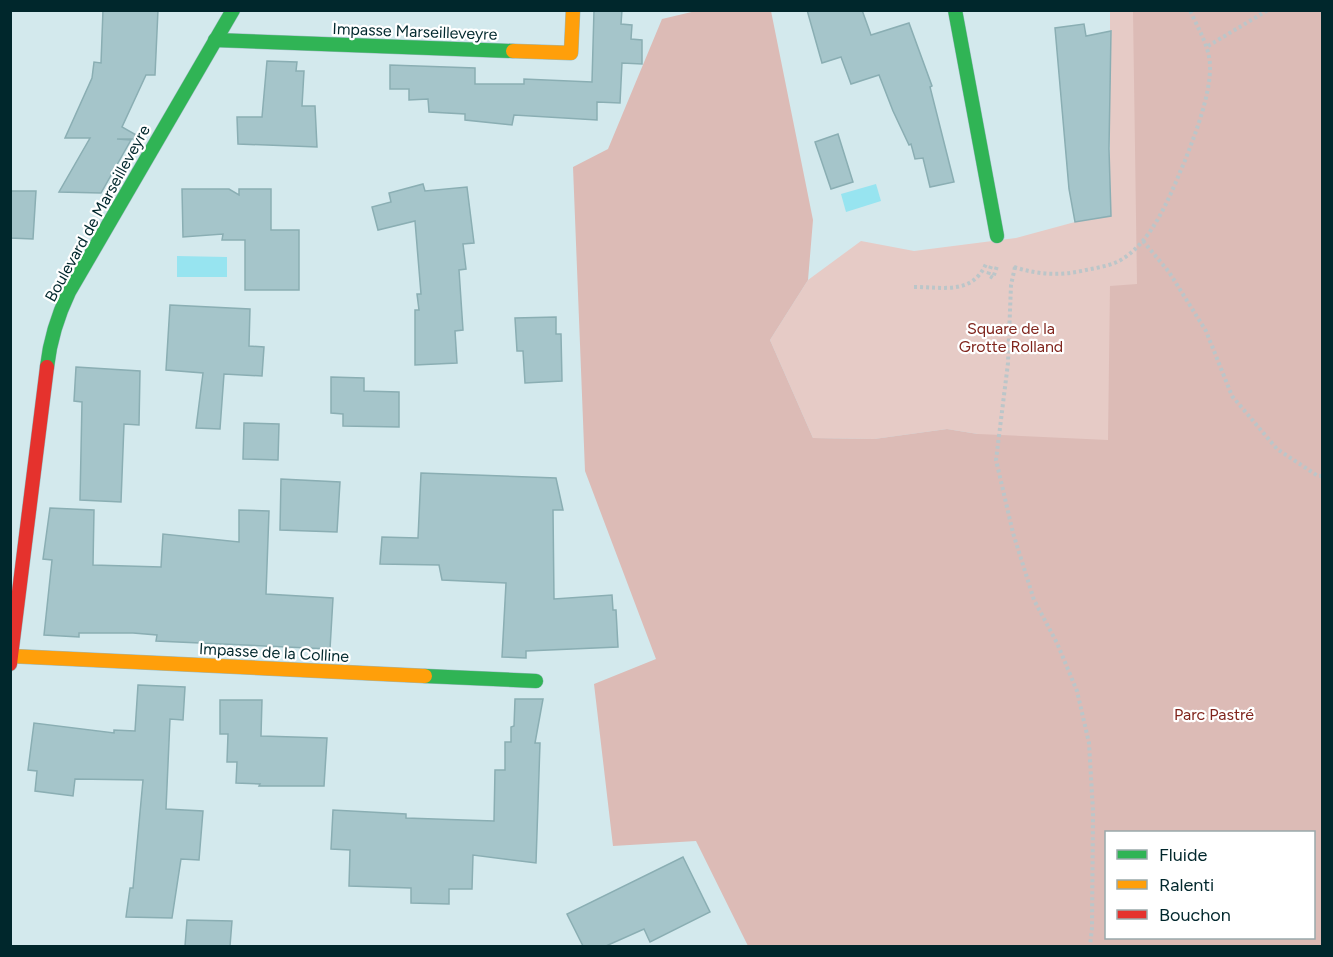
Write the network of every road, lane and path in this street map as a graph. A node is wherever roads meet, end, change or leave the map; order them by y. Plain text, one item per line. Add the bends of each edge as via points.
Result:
1 (233, 10) edge
2 (573, 10) edge
3 (955, 10) edge
4 (1190, 10) edge
5 (1268, 10) edge
6 (215, 40) junction
7 (1208, 46) junction
8 (997, 236) dead end
9 (1143, 241) junction
10 (993, 262) dead end
11 (914, 287) dead end
12 (1323, 476) edge
13 (11, 658) edge
14 (536, 681) dead end
15 (1090, 946) edge

1 - 6 street, Boulevard de Marseilleveyre
2 - 6 street, Impasse Marseilleveyre via 571,53
3 - 8 street
4 - 7 path
5 - 7 path
6 - 13 street, Boulevard de Marseilleveyre via 58,315 50,341
7 - 9 path via 1207,89 1196,133 1167,204
9 - 12 path via 1169,272 1206,331 1232,396 1276,449
9 - 15 path via 1115,263 1069,274 1041,274 1015,267 996,460 1034,600 1077,691 1089,743 1093,811
10 - 11 path via 988,260 981,274 965,287
13 - 14 street, Impasse de la Colline

